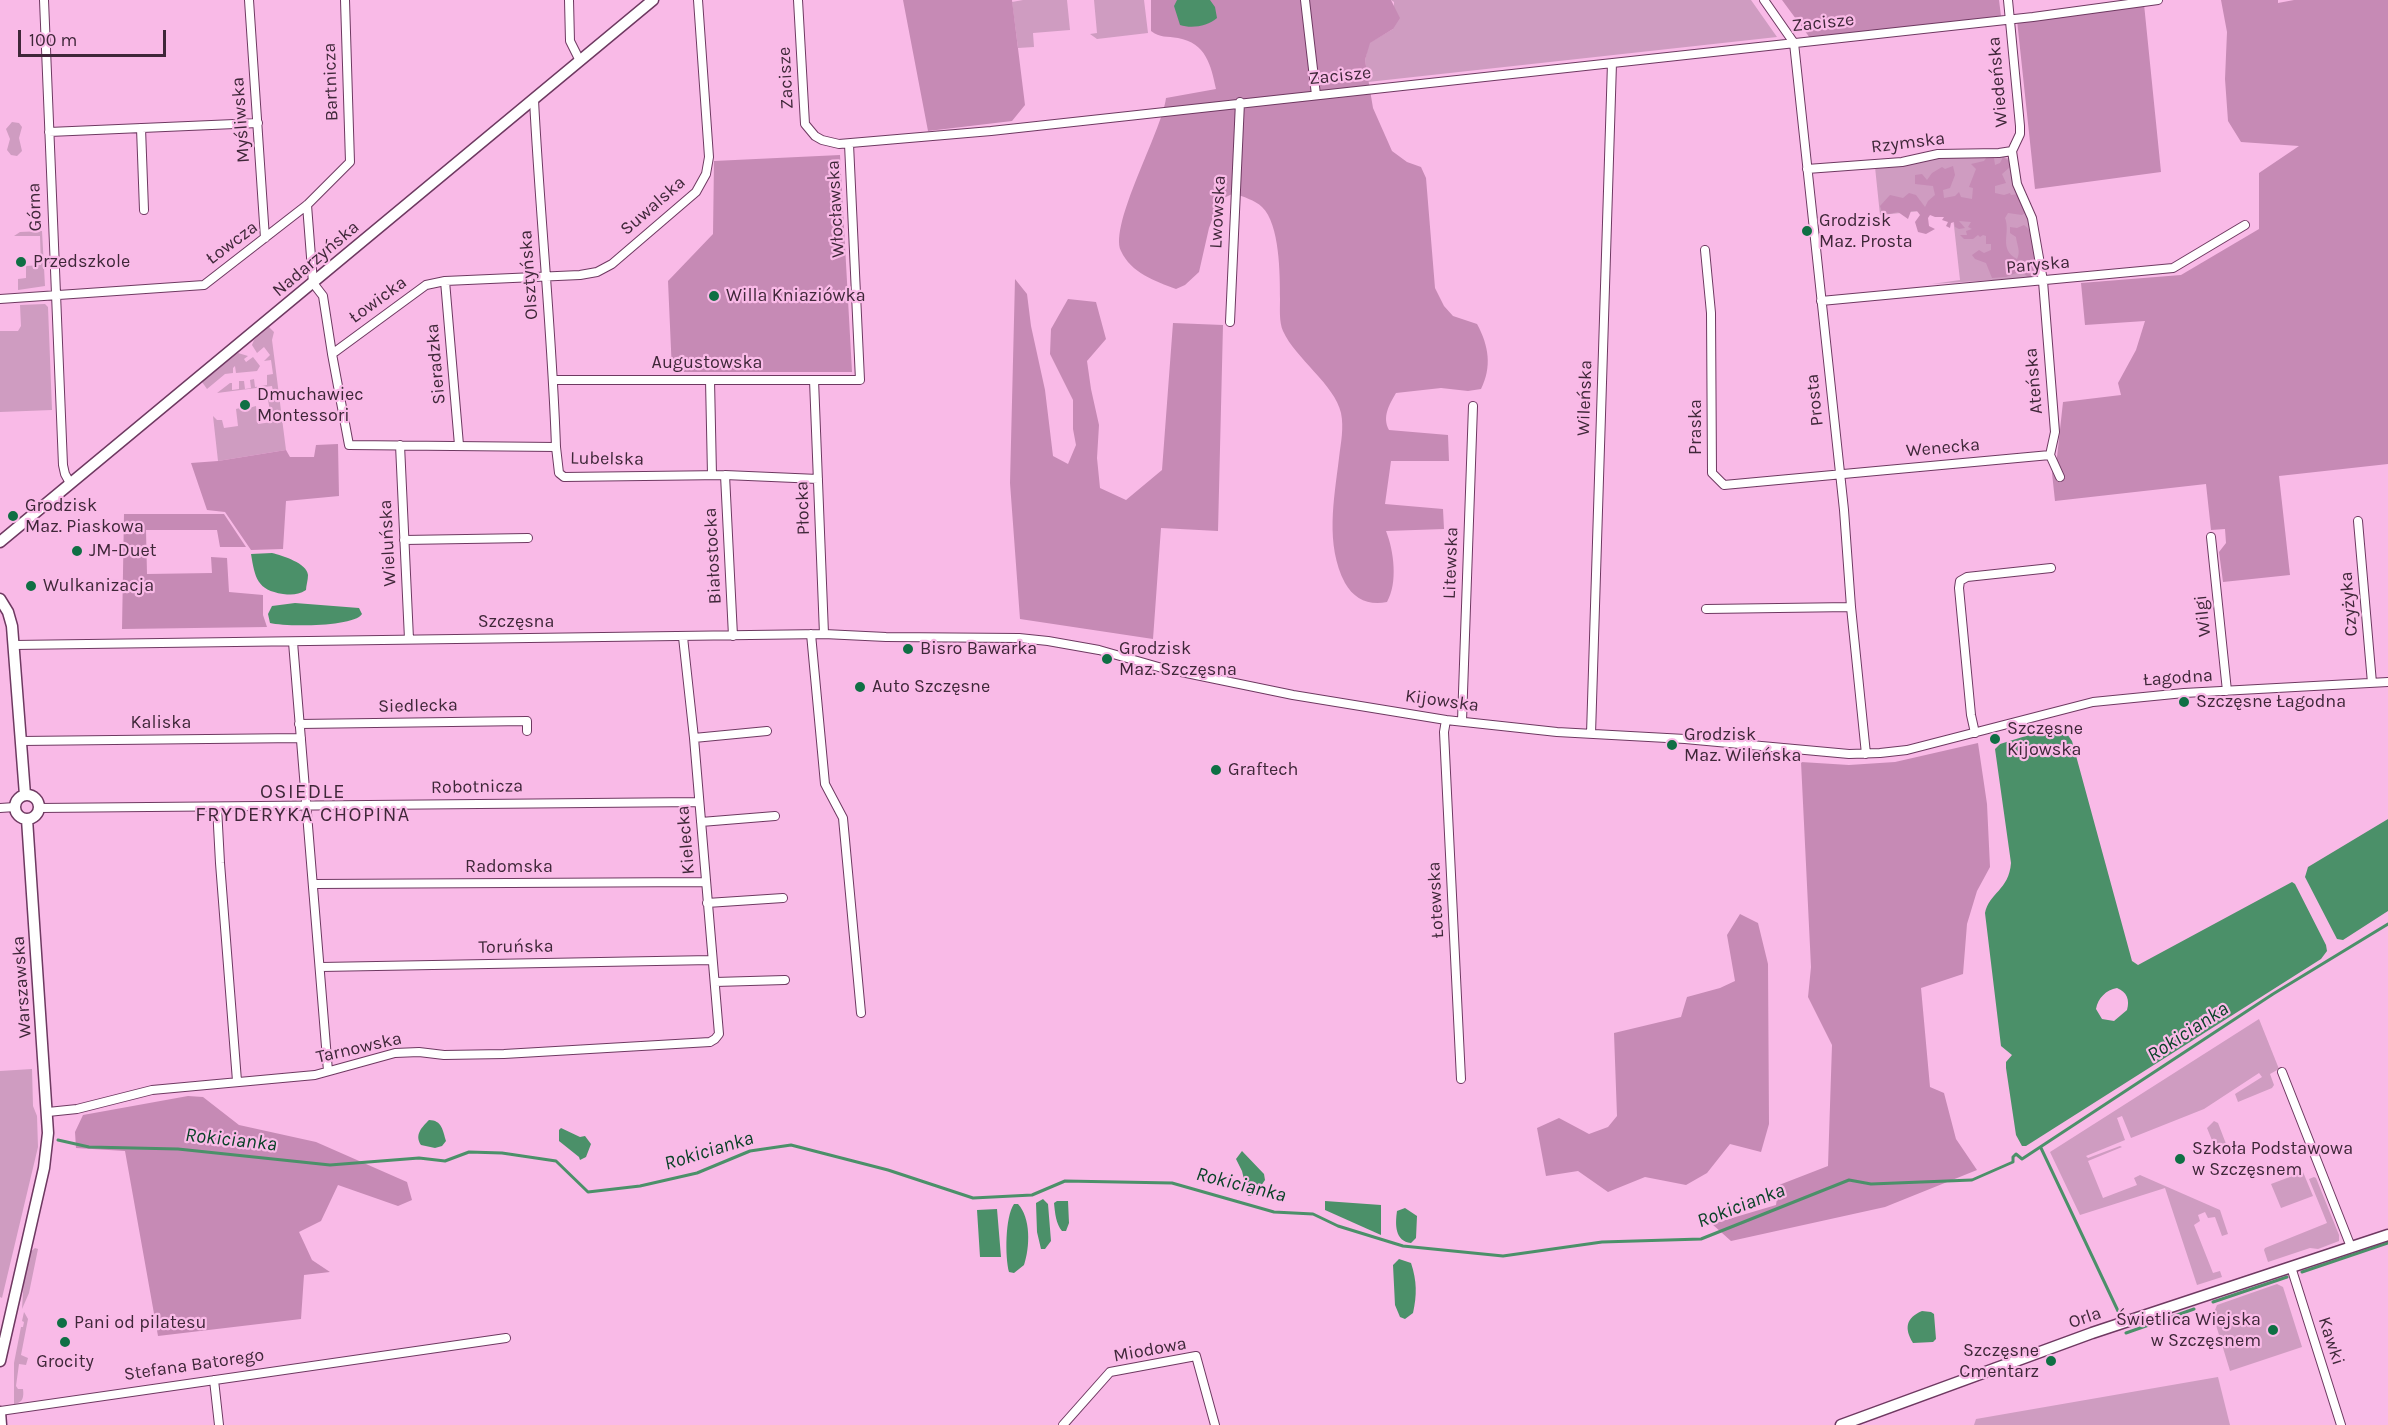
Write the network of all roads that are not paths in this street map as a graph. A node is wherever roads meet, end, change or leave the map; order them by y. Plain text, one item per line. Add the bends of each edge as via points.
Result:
1 (44, 0) edge
2 (249, 0) edge
3 (345, 0) edge
4 (569, 0) edge
5 (653, 0) edge
6 (698, 0) edge
7 (798, 0) edge
8 (1305, 0) edge
9 (1764, 0) edge
10 (2008, 0) edge
11 (2158, 0) edge
12 (2009, 19) junction
13 (1794, 43) junction
14 (580, 61) junction
15 (1612, 63) junction
16 (1316, 95) junction
17 (534, 100) junction
18 (1240, 102) junction
19 (258, 123) junction
20 (141, 128) junction
21 (49, 132) junction
22 (849, 144) junction
23 (2012, 151) junction
24 (350, 162) joint
25 (1807, 169) junction
26 (307, 205) junction
27 (144, 210) dead end
28 (2245, 225) dead end
29 (266, 238) junction
30 (1705, 250) dead end
31 (545, 276) junction
32 (445, 281) junction
33 (2043, 281) junction
34 (313, 283) junction
35 (56, 295) junction
36 (0, 298) edge
37 (1821, 302) junction
38 (1230, 322) dead end
39 (333, 354) junction
40 (554, 380) junction
41 (710, 380) junction
42 (814, 380) junction
43 (860, 380) joint
44 (1473, 406) dead end
45 (349, 445) joint
46 (400, 445) junction
47 (459, 445) junction
48 (556, 447) junction
49 (2050, 455) junction
50 (712, 475) junction
51 (725, 475) junction
52 (1839, 475) junction
53 (2060, 477) dead end
54 (818, 479) junction
55 (70, 483) junction
56 (2358, 521) dead end
57 (528, 537) dead end
58 (2211, 537) dead end
59 (404, 540) junction
60 (0, 542) edge
61 (2051, 568) dead end
62 (0, 599) edge
63 (1851, 607) junction
64 (1706, 609) dead end
65 (811, 634) junction
66 (824, 634) junction
67 (733, 636) junction
68 (683, 638) junction
69 (1019, 638) joint
70 (410, 639) junction
71 (293, 642) junction
72 (14, 645) junction
73 (2388, 682) edge
74 (2372, 683) junction
75 (2227, 691) junction
76 (1446, 720) junction
77 (1462, 721) junction
78 (299, 724) junction
79 (527, 730) dead end
80 (767, 731) dead end
81 (1975, 733) junction
82 (1592, 734) junction
83 (301, 738) junction
84 (694, 738) junction
85 (21, 741) junction
86 (1866, 754) junction
87 (25, 795) junction
88 (699, 801) junction
89 (306, 805) junction
90 (15, 807) junction
91 (218, 807) junction
92 (0, 808) edge
93 (39, 808) junction
94 (775, 816) dead end
95 (27, 819) junction
96 (701, 822) junction
97 (706, 882) junction
98 (314, 885) junction
99 (783, 898) dead end
100 (707, 903) junction
101 (712, 960) junction
102 (321, 967) junction
103 (784, 980) dead end
104 (715, 982) junction
105 (861, 1013) dead end
106 (716, 1039) joint
107 (328, 1071) junction
108 (2282, 1072) dead end
109 (1461, 1079) dead end
110 (237, 1081) junction
111 (48, 1112) junction
112 (2388, 1235) edge
113 (2351, 1247) junction
114 (2290, 1267) junction
115 (506, 1338) dead end
116 (0, 1361) edge
117 (214, 1380) junction
118 (0, 1411) edge
119 (2, 1425) edge
120 (219, 1425) edge
121 (1063, 1425) edge
122 (1215, 1425) edge
123 (1841, 1425) edge
124 (2341, 1425) edge

1 - 21 street, Górna
2 - 19 street, Myśliwska
3 - 24 street, Bartnicza
4 - 14 street via 570,41
5 - 14 street, Nadarzyńska
6 - 31 street, Suwalska via 709,157 702,184 605,268 589,274
7 - 22 street, Zacisze via 805,124 822,140
8 - 16 street
9 - 13 street
10 - 12 street, Wiedeńska
11 - 12 street, Zacisze
12 - 13 street, Zacisze
12 - 23 street, Wiedeńska via 2020,126
13 - 15 street, Zacisze
13 - 25 street, Prosta
14 - 17 street, Nadarzyńska
15 - 16 street, Zacisze
15 - 82 street, Wileńska
16 - 18 street, Zacisze
17 - 31 street, Olsztyńska
17 - 34 street, Nadarzyńska
18 - 22 street, Zacisze
18 - 38 street, Lwowska
19 - 20 street
19 - 29 street, Myśliwska
20 - 21 street
20 - 27 street
21 - 35 street, Górna
22 - 43 street, Włocławska
23 - 25 street, Rzymska via 1938,154 1902,162
23 - 33 street, Wiedeńska via 2018,184 2032,218
24 - 26 street, Łowcza
25 - 37 street, Prosta
26 - 29 street, Łowcza
26 - 34 street, Łowicka
28 - 33 street, Paryska via 2173,268
29 - 35 street, Łowcza via 204,285
30 - 52 street, Praska via 1711,313 1712,473 1724,484
31 - 32 street, Suwalska
31 - 40 street, Olsztyńska
32 - 39 street, Łowicka via 426,285
32 - 47 street, Sieradzka
33 - 37 street, Paryska
33 - 49 street, Ateńska via 2055,432
34 - 39 street, Łowicka via 323,296
34 - 55 street, Nadarzyńska
35 - 36 street, Łowcza
35 - 55 street, Górna via 63,468
37 - 52 street, Prosta
39 - 45 street, Łowicka
40 - 41 street, Augustowska
40 - 48 street, Olsztyńska
41 - 42 street, Augustowska
41 - 50 street
42 - 43 street, Augustowska
42 - 54 street, Płocka
44 - 77 street, Litewska
45 - 46 street, Lubelska
46 - 47 street, Lubelska
46 - 59 street, Wieluńska
47 - 48 street, Lubelska
48 - 50 street, Lubelska via 559,473 564,477
49 - 52 street, Wenecka
49 - 53 street
50 - 51 street, Lubelska
51 - 54 street, Lubelska
51 - 67 street, Białostocka
52 - 63 street, Prosta
54 - 66 street, Płocka
55 - 60 street, Nadarzyńska
56 - 74 street, Czyżyka
57 - 59 street
58 - 75 street, Wilgi
59 - 70 street, Wieluńska
61 - 81 street via 1960,581
62 - 72 street via 10,618
63 - 64 street
63 - 86 street, Prosta
65 - 66 street, Szczęsna
65 - 67 street, Szczęsna
65 - 105 street via 825,784 843,818
66 - 69 street, Szczęsna
67 - 68 street, Szczęsna
68 - 70 street, Szczęsna
68 - 84 street, Kielecka
69 - 76 street, Kijowska via 1099,650 1162,668 1293,695
70 - 71 street, Szczęsna
71 - 72 street, Szczęsna
71 - 78 street
72 - 85 street
73 - 74 street, Łagodna
74 - 75 street, Łagodna
75 - 81 street, Łagodna via 2093,702
76 - 77 street, Kijowska
76 - 109 street, Łotewska
77 - 82 street, Kijowska
78 - 79 street, Siedlecka via 527,721
78 - 83 street
80 - 84 street
81 - 86 street, Łagodna via 1907,750
82 - 86 street, Kijowska
83 - 85 street, Kaliska
83 - 89 street
84 - 88 street, Kielecka
85 - 87 street
87 - 90 street via 16,800
87 - 93 street via 34,798
88 - 89 street, Robotnicza
88 - 96 street, Kielecka
89 - 91 street, Robotnicza
89 - 98 street
90 - 92 street
90 - 95 street via 17,814
91 - 93 street, Robotnicza
91 - 110 street
93 - 95 street
94 - 96 street
95 - 111 street, Warszawska
96 - 97 street, Kielecka
97 - 98 street, Radomska
97 - 100 street, Kielecka
98 - 102 street
99 - 100 street
100 - 101 street, Kielecka
101 - 102 street, Toruńska
101 - 104 street, Kielecka
102 - 107 street
103 - 104 street
104 - 106 street, Kielecka via 719,1034
106 - 107 street, Tarnowska via 504,1054 406,1052
107 - 110 street, Tarnowska via 312,1076
108 - 113 street
110 - 111 street, Tarnowska via 152,1090 77,1109
111 - 116 street, Warszawska via 46,1154
112 - 113 street, Orla
113 - 114 street, Orla
114 - 123 street, Orla via 2092,1333
114 - 124 street, Kawki
115 - 117 street, Stefana Batorego
117 - 118 street, Stefana Batorego
117 - 120 street
118 - 119 street
121 - 122 street, Miodowa via 1110,1372 1196,1356

